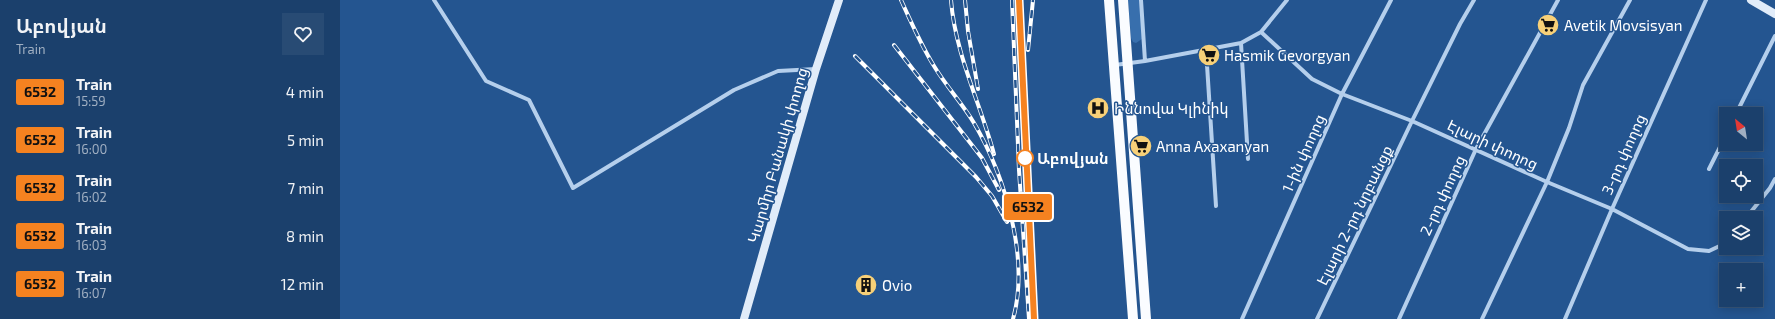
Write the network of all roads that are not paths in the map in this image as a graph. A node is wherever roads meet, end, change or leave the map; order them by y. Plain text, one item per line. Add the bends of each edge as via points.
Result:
1 (434, 0) edge
2 (839, 0) edge
3 (1109, 0) edge
4 (1123, 0) edge
5 (1141, 0) edge
6 (1287, 0) edge
7 (1391, 0) edge
8 (1474, 0) edge
9 (1558, 0) edge
10 (1630, 0) edge
11 (1706, 0) edge
12 (1751, 0) edge
13 (1775, 14) edge
14 (1261, 32) junction
15 (1775, 36) edge
16 (1241, 42) junction
17 (1206, 49) junction
18 (1145, 61) junction
19 (1128, 64) junction
20 (1114, 65) junction
21 (816, 69) junction
22 (1342, 94) junction
23 (1740, 107) edge
24 (1412, 121) junction
25 (1476, 149) junction
26 (1719, 149) edge
27 (1248, 159) dead end
28 (1709, 169) dead end
29 (1775, 179) edge
30 (1547, 182) junction
31 (1216, 206) dead end
32 (1612, 209) junction
33 (1752, 211) edge
34 (1719, 246) edge
35 (744, 319) edge
36 (1133, 319) edge
37 (1146, 319) edge
38 (1242, 319) edge
39 (1317, 319) edge
40 (1399, 319) edge
41 (1482, 319) edge
42 (1565, 319) edge

1 - 21 street via 486,81 529,100 573,188 734,90 778,71
2 - 21 street, Կարմիր Բանակի փողոց
3 - 20 main road
4 - 19 main road
5 - 18 street
6 - 14 street
7 - 22 street, 1-ին փողոց
8 - 24 street, Էլարի 2-րդ նրբանցք
9 - 25 street, 2-րդ փողոց
10 - 30 street via 1583,85
11 - 32 street, 3-րդ փողոց
12 - 13 street
14 - 16 street
14 - 22 street, Էլարի փողոց via 1312,79
15 - 23 street
16 - 17 street
16 - 27 street
17 - 18 street
17 - 31 street
18 - 19 street
19 - 20 street
19 - 37 main road
20 - 36 main road
21 - 35 street, Կարմիր Բանակի փողոց
22 - 24 street, Էլարի փողոց
22 - 38 street, 1-ին փողոց
24 - 25 street, Էլարի փողոց
24 - 39 street, Էլարի 2-րդ նրբանցք
25 - 30 street, Էլարի փողոց
25 - 40 street, 2-րդ փողոց
26 - 28 street
29 - 33 street
30 - 32 street, Էլարի փողոց
30 - 41 street
32 - 34 street, Էլարի փողոց via 1688,249 1709,251
32 - 42 street, 3-րդ փողոց

